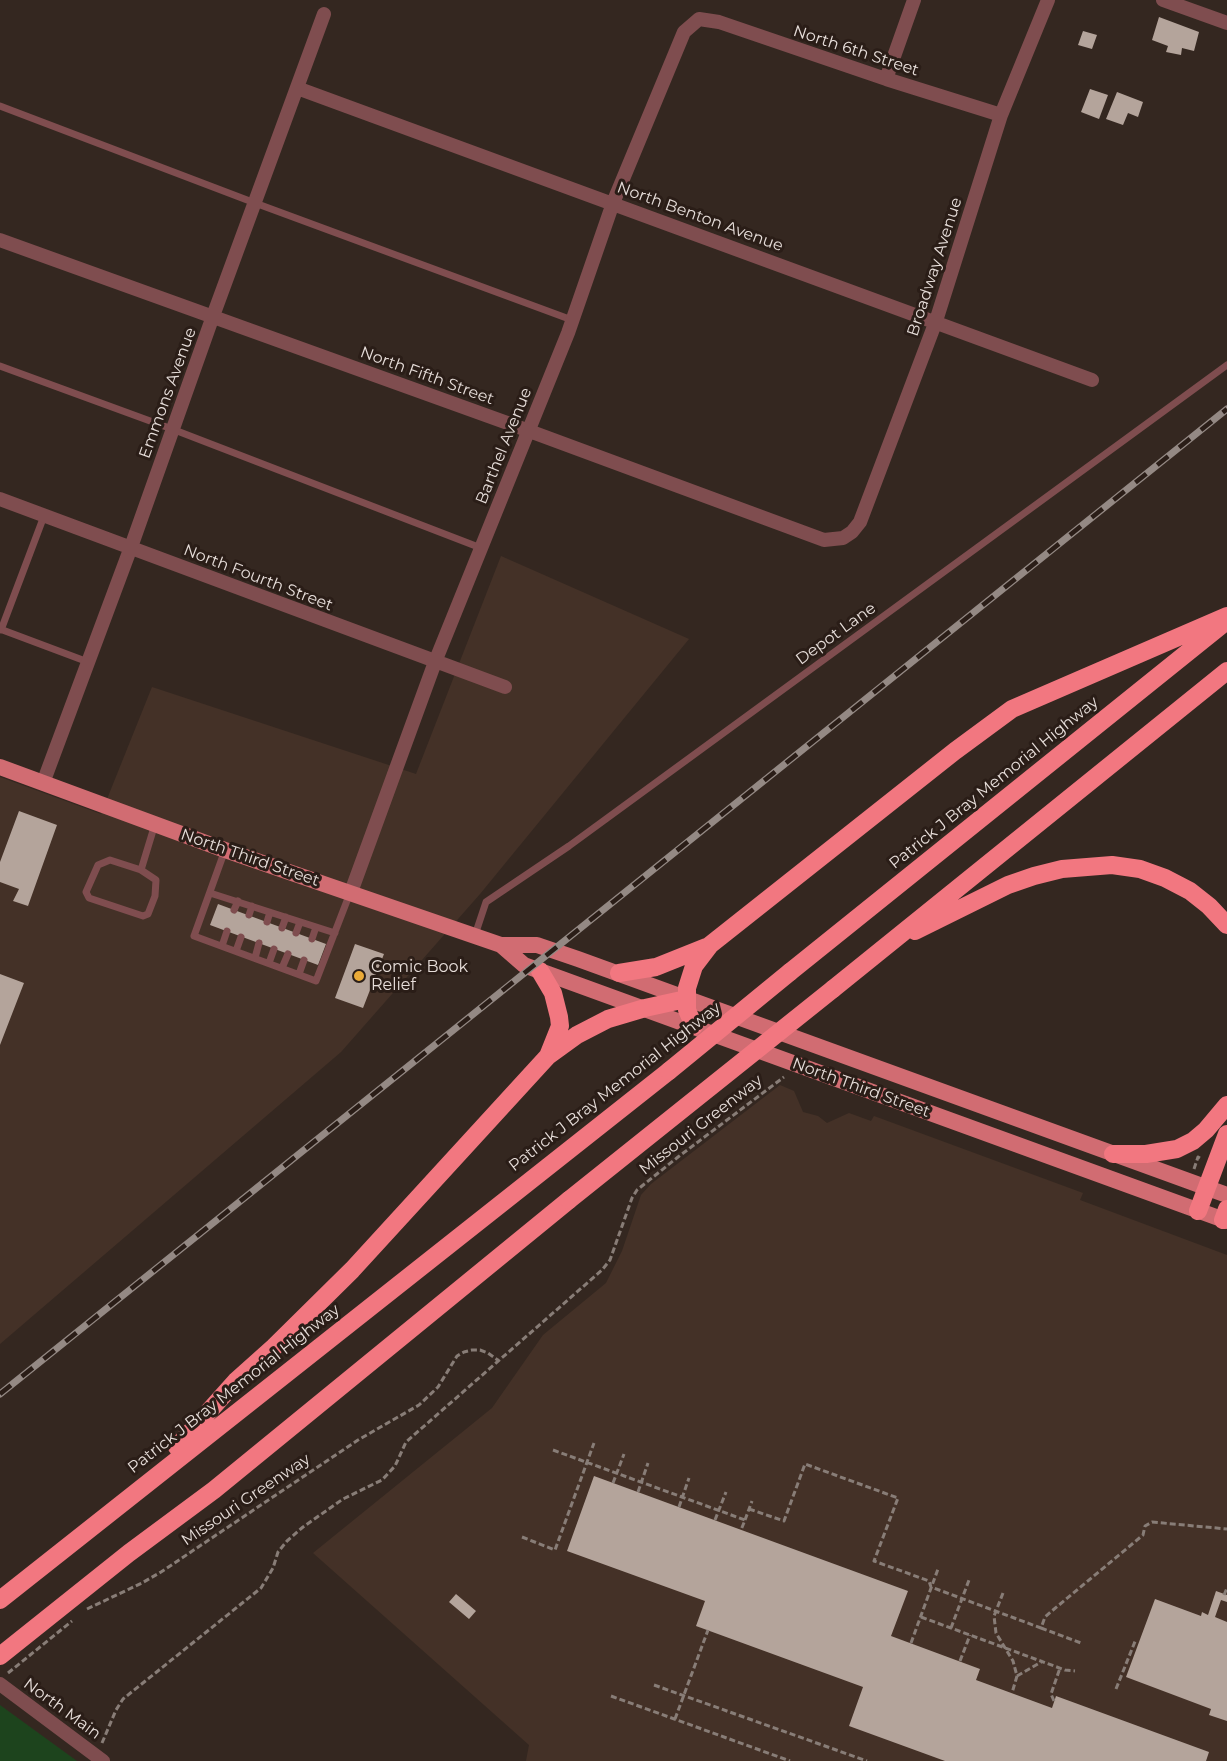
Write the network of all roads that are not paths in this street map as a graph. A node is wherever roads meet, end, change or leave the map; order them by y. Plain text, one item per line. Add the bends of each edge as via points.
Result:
1 (914, 0) edge
2 (1048, 0) edge
3 (1163, 0) edge
4 (324, 14) dead end
5 (699, 19) joint
6 (1227, 23) edge
7 (886, 79) junction
8 (297, 88) junction
9 (0, 106) edge
10 (1001, 115) junction
11 (255, 203) junction
12 (613, 203) junction
13 (0, 240) edge
14 (213, 316) junction
15 (572, 320) junction
16 (936, 321) junction
17 (1227, 365) edge
18 (0, 366) edge
19 (1092, 380) dead end
20 (172, 429) junction
21 (528, 431) junction
22 (0, 499) edge
23 (44, 516) junction
24 (843, 538) joint
25 (131, 547) junction
26 (481, 548) junction
27 (1227, 616) edge
28 (1227, 621) edge
29 (0, 629) edge
30 (88, 662) junction
31 (435, 662) junction
32 (1227, 671) edge
33 (506, 687) dead end
34 (0, 767) edge
35 (43, 783) junction
36 (155, 824) junction
37 (225, 850) junction
38 (141, 870) junction
39 (351, 892) junction
40 (210, 893) junction
41 (237, 902) junction
42 (252, 906) junction
43 (234, 910) dead end
44 (270, 912) junction
45 (249, 915) dead end
46 (286, 917) junction
47 (267, 922) dead end
48 (300, 922) junction
49 (1227, 925) edge
50 (316, 927) junction
51 (282, 928) dead end
52 (227, 931) dead end
53 (296, 933) dead end
54 (335, 933) junction
55 (475, 935) junction
56 (242, 937) dead end
57 (312, 939) dead end
58 (259, 943) dead end
59 (501, 945) junction
60 (710, 945) junction
61 (222, 946) junction
62 (884, 947) junction
63 (274, 949) dead end
64 (236, 951) junction
65 (288, 954) dead end
66 (255, 958) junction
67 (304, 960) dead end
68 (269, 963) junction
69 (282, 968) junction
70 (540, 971) junction
71 (619, 973) junction
72 (299, 974) junction
73 (686, 999) junction
74 (645, 1008) junction
75 (694, 1026) junction
76 (548, 1056) junction
77 (1227, 1105) edge
78 (1227, 1134) edge
79 (1113, 1154) junction
80 (1207, 1188) junction
81 (1227, 1195) edge
82 (1198, 1211) junction
83 (1226, 1217) edge
84 (143, 1485) junction
85 (0, 1600) edge
86 (0, 1656) edge
87 (0, 1684) edge
88 (100, 1758) edge

1 - 7 street
2 - 10 street, Broadway Avenue
3 - 6 street
4 - 8 street, Emmons Avenue
5 - 7 street, North 6th Street via 719,22
5 - 12 street, Barthel Avenue via 684,32
7 - 10 street, North 6th Street
8 - 11 street, Emmons Avenue
8 - 12 street, North Benton Avenue
9 - 11 lane
10 - 16 street, Broadway Avenue
11 - 14 street, Emmons Avenue
11 - 15 lane
12 - 15 street, Barthel Avenue
12 - 16 street, North Benton Avenue
13 - 14 street, North Fifth Street
14 - 20 street, Emmons Avenue
14 - 21 street, North Fifth Street
15 - 21 street, Barthel Avenue
16 - 19 street, North Benton Avenue
16 - 24 street, Broadway Avenue via 860,522
17 - 55 lane, Depot Lane via 569,846 486,902
18 - 20 lane
20 - 25 street, Emmons Avenue
20 - 26 lane
21 - 24 street, North Fifth Street via 824,540
21 - 26 street, Barthel Avenue
22 - 23 street, North Fourth Street
23 - 25 street, North Fourth Street
23 - 29 lane
25 - 30 street, Emmons Avenue
25 - 31 street, North Fourth Street
26 - 31 street, Barthel Avenue
27 - 60 highway via 1012,709
28 - 84 highway, Patrick J Bray Memorial Highway, bridge via 669,1071
29 - 30 lane
30 - 35 street, Emmons Avenue
31 - 33 street, North Fourth Street
31 - 39 street, Barthel Avenue
32 - 62 highway
34 - 35 main road, North Third Street
35 - 36 main road, North Third Street
36 - 37 main road, North Third Street
36 - 38 lane
37 - 39 main road, North Third Street
37 - 40 lane
38 - 38 lane via 156,879 155,896 147,914 142,916 89,898 86,892 98,865 110,860
39 - 54 lane
39 - 55 main road, North Third Street
40 - 41 lane
40 - 61 lane via 194,936
41 - 42 lane
41 - 43 lane
42 - 44 lane
42 - 45 lane
44 - 46 lane
44 - 47 lane
46 - 48 lane
46 - 51 lane
48 - 50 lane
48 - 53 lane
49 - 62 highway via 1190,891 1165,878 1122,866 1087,866 1008,885
50 - 54 lane
50 - 57 lane
52 - 61 lane
54 - 72 lane via 316,981
55 - 59 main road, North Third Street
56 - 64 lane
58 - 66 lane
59 - 70 main road, North Third Street via 524,965
59 - 71 main road, North Third Street via 537,945
60 - 71 highway via 656,967
60 - 73 highway via 694,966
61 - 64 lane
62 - 86 highway, bridge via 223,1483 129,1553 58,1621
63 - 68 lane
64 - 66 lane
65 - 69 lane
66 - 68 lane
67 - 72 lane
68 - 69 lane
69 - 72 lane
70 - 74 main road, North Third Street
70 - 76 highway via 553,993 560,1017
71 - 73 main road, North Third Street
73 - 74 highway
73 - 75 highway
73 - 79 main road, North Third Street
74 - 75 main road, North Third Street
74 - 76 highway via 594,1026
75 - 82 main road, North Third Street
76 - 84 highway via 352,1270 236,1381
77 - 79 highway via 1206,1130 1177,1149
78 - 80 highway
79 - 80 main road, North Third Street
80 - 81 main road, North Third Street
80 - 82 highway
82 - 83 main road, North Third Street
84 - 85 highway, Patrick J Bray Memorial Highway
87 - 88 street, North Main

